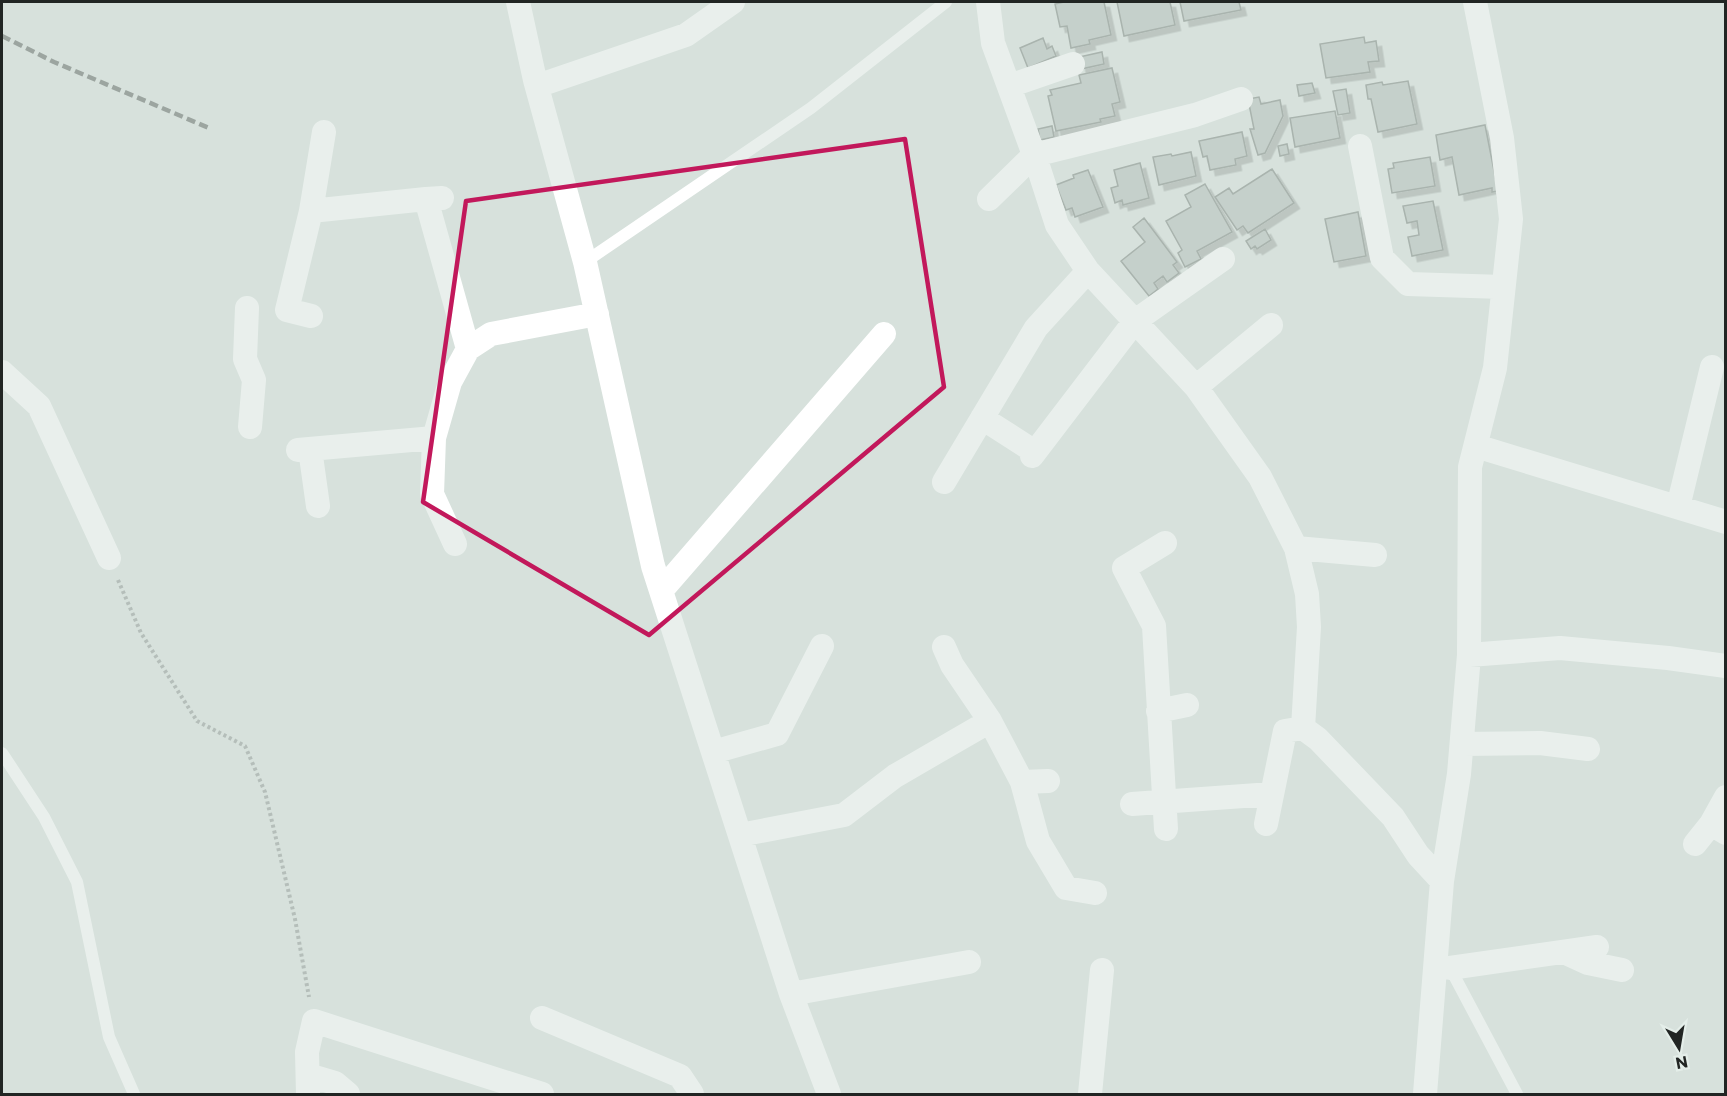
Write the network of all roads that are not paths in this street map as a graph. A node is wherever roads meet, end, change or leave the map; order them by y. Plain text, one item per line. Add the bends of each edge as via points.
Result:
1 (518, 2) edge
2 (733, 2) edge
3 (946, 2) edge
4 (988, 2) edge
5 (1475, 2) edge
6 (1073, 64) dead end
7 (537, 86) junction
8 (1009, 86) junction
9 (1241, 99) dead end
10 (324, 132) dead end
11 (1360, 146) dead end
12 (1034, 155) junction
13 (989, 199) dead end
14 (311, 211) junction
15 (1223, 259) dead end
16 (585, 262) junction
17 (1088, 271) junction
18 (1503, 287) junction
19 (287, 310) junction
20 (597, 314) junction
21 (312, 316) dead end
22 (1135, 321) junction
23 (1271, 325) dead end
24 (884, 334) dead end
25 (468, 349) junction
26 (1712, 367) dead end
27 (2, 372) edge
28 (1196, 387) junction
29 (982, 418) junction
30 (249, 427) dead end
31 (434, 438) junction
32 (1476, 446) junction
33 (944, 482) dead end
34 (318, 506) dead end
35 (1678, 507) junction
36 (1725, 522) edge
37 (1165, 543) dead end
38 (455, 544) dead end
39 (1296, 548) junction
40 (1375, 555) dead end
41 (109, 558) road end
42 (661, 591) junction
43 (822, 646) dead end
44 (944, 646) dead end
45 (1469, 655) junction
46 (1725, 666) edge
47 (1187, 705) dead end
48 (1158, 711) junction
49 (990, 722) junction
50 (1303, 728) junction
51 (1462, 744) junction
52 (1588, 749) dead end
53 (714, 752) junction
54 (2, 753) edge
55 (1048, 781) dead end
56 (1022, 782) junction
57 (1272, 794) junction
58 (1725, 797) edge
59 (1164, 802) junction
60 (1132, 804) dead end
61 (1266, 824) dead end
62 (1166, 829) dead end
63 (1718, 829) edge
64 (740, 835) junction
65 (1695, 844) dead end
66 (1442, 881) junction
67 (1095, 893) dead end
68 (1437, 944) junction
69 (1597, 947) dead end
70 (1564, 952) junction
71 (969, 962) dead end
72 (1450, 968) junction
73 (1102, 970) dead end
74 (1622, 970) dead end
75 (791, 994) junction
76 (542, 1018) dead end
77 (308, 1085) edge
78 (134, 1095) edge
79 (348, 1095) edge
80 (542, 1095) edge
81 (692, 1095) edge
82 (829, 1095) edge
83 (1090, 1095) edge
84 (1425, 1095) edge
85 (1516, 1095) edge

1 - 7 street
2 - 7 street via 687,35
3 - 16 lane via 811,108
4 - 8 street via 993,43
5 - 18 street via 1502,138 1511,219
6 - 8 street
7 - 16 street
8 - 12 street
9 - 12 street via 1195,115
10 - 14 street
11 - 18 street via 1382,258 1408,284
12 - 13 street
12 - 17 street via 1057,225
14 - 19 street
14 - 25 street via 434,198
15 - 22 street
16 - 20 street
17 - 22 street
17 - 29 street via 1036,328
18 - 32 street via 1495,368
19 - 21 street
19 - 30 street via 241,307 244,359 254,380
20 - 25 street via 491,334
20 - 42 street
22 - 28 street
22 - 29 street via 1033,454
23 - 28 street
24 - 42 street
25 - 31 street via 450,382
26 - 35 street
27 - 41 street via 39,405
28 - 39 street via 1260,477
29 - 33 street
31 - 34 street via 304,449
31 - 38 street via 432,494
32 - 35 street
32 - 45 street via 1470,467
35 - 36 street
37 - 48 street via 1124,568 1154,626
39 - 40 street
39 - 50 street via 1307,594 1309,627
42 - 53 street
43 - 53 street via 777,734
44 - 49 street
45 - 46 street via 1560,648
45 - 51 street
47 - 48 street
48 - 59 street
49 - 56 street
49 - 64 street via 895,776 844,815
50 - 57 street via 1285,731
50 - 66 street via 1393,817 1418,855
51 - 52 street via 1540,744
51 - 66 street
53 - 64 street
54 - 78 lane via 44,817 76,882 109,1037
55 - 56 street
56 - 67 street via 1038,842 1066,888
57 - 59 street
57 - 61 street
58 - 63 street
59 - 60 street
59 - 62 street
63 - 65 street
64 - 75 street
66 - 68 street
68 - 72 lane
68 - 84 street
69 - 70 street
70 - 72 street
70 - 74 street via 1588,963
71 - 75 street
72 - 85 lane
73 - 83 street
75 - 82 street
76 - 81 street via 680,1076
77 - 79 street via 335,1083
77 - 80 street via 307,1052 314,1021

